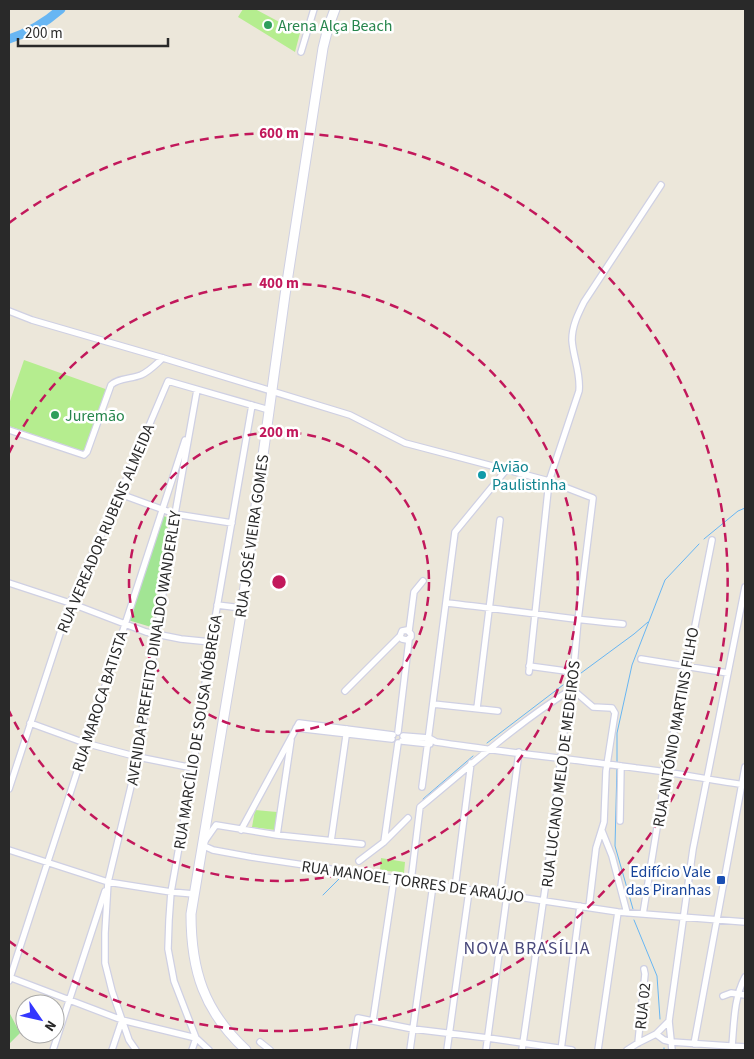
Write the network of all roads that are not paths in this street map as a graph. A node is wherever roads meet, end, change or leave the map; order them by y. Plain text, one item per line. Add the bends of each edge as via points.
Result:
1 (314, 9) edge
2 (335, 9) edge
3 (301, 52) dead end
4 (661, 185) dead end
5 (9, 311) edge
6 (163, 358) junction
7 (197, 390) junction
8 (272, 393) junction
9 (252, 405) junction
10 (269, 410) junction
11 (191, 422) junction
12 (9, 430) edge
13 (506, 470) junction
14 (549, 481) junction
15 (120, 494) junction
16 (162, 509) junction
17 (175, 514) junction
18 (500, 520) dead end
19 (232, 523) junction
20 (712, 540) dead end
21 (423, 581) dead end
22 (9, 583) edge
23 (745, 587) edge
24 (446, 603) junction
25 (70, 604) junction
26 (217, 605) junction
27 (489, 607) junction
28 (242, 608) junction
29 (534, 613) junction
30 (578, 620) junction
31 (124, 624) junction
32 (623, 624) dead end
33 (409, 631) junction
34 (157, 634) junction
35 (400, 636) junction
36 (408, 640) junction
37 (211, 642) junction
38 (641, 659) dead end
39 (688, 667) junction
40 (573, 672) junction
41 (728, 672) junction
42 (572, 690) junction
43 (345, 691) dead end
44 (433, 704) junction
45 (476, 708) junction
46 (498, 711) dead end
47 (30, 723) junction
48 (346, 731) junction
49 (292, 735) junction
50 (398, 738) junction
51 (429, 741) junction
52 (86, 743) junction
53 (489, 748) junction
54 (519, 752) junction
55 (138, 757) junction
56 (561, 759) junction
57 (472, 764) junction
58 (614, 765) junction
59 (745, 767) edge
60 (193, 768) junction
61 (666, 772) junction
62 (708, 779) junction
63 (744, 785) edge
64 (422, 787) dead end
65 (9, 789) edge
66 (408, 818) dead end
67 (620, 821) dead end
68 (240, 830) junction
69 (602, 832) junction
70 (277, 835) junction
71 (331, 841) junction
72 (384, 842) junction
73 (362, 844) dead end
74 (202, 845) junction
75 (9, 850) edge
76 (359, 861) dead end
77 (47, 862) junction
78 (394, 879) junction
79 (108, 882) junction
80 (411, 882) junction
81 (433, 885) junction
82 (455, 888) junction
83 (469, 891) junction
84 (171, 892) junction
85 (194, 894) junction
86 (500, 894) junction
87 (507, 895) junction
88 (544, 900) junction
89 (580, 906) junction
90 (589, 907) junction
91 (618, 912) junction
92 (627, 913) junction
93 (643, 914) junction
94 (684, 918) junction
95 (716, 920) junction
96 (745, 922) edge
97 (644, 969) dead end
98 (745, 977) edge
99 (9, 979) edge
100 (738, 994) junction
101 (745, 995) edge
102 (723, 996) dead end
103 (70, 999) junction
104 (122, 1020) junction
105 (373, 1020) junction
106 (669, 1020) junction
107 (413, 1029) junction
108 (449, 1033) junction
109 (656, 1034) junction
110 (196, 1038) junction
111 (488, 1038) junction
112 (260, 1042) dead end
113 (672, 1042) junction
114 (523, 1043) junction
115 (638, 1043) junction
116 (694, 1044) junction
117 (732, 1046) junction
118 (745, 1047) edge
119 (712, 1048) edge
120 (561, 1049) edge
121 (53, 1050) edge
122 (112, 1050) edge
123 (136, 1050) edge
124 (192, 1050) edge
125 (209, 1050) edge
126 (246, 1050) edge
127 (270, 1050) edge
128 (353, 1050) edge
129 (410, 1050) edge
130 (446, 1050) edge
131 (486, 1050) edge
132 (522, 1050) edge
133 (572, 1050) edge
134 (598, 1050) edge
135 (627, 1050) edge
136 (672, 1050) edge

1 - 3 street
2 - 8 main road, RUA JOSÉ VIEIRA GOMES via 323,48
4 - 14 street via 576,319 572,340 580,376 579,391
5 - 6 street
6 - 8 street
6 - 12 street via 148,372 111,385 84,455
7 - 9 street
7 - 11 street, AVENIDA PREFEITO DINALDO WANDERLEY
7 - 15 street, RUA VEREADOR RUBENS ALMEIDA via 168,381
8 - 10 main road, RUA JOSÉ VIEIRA GOMES
8 - 13 street via 350,416 405,443
9 - 10 street
9 - 19 street, RUA MARCÍLIO DE SOUSA NÓBREGA
10 - 28 main road, RUA JOSÉ VIEIRA GOMES
11 - 16 street, RUA MAROCA BATISTA
11 - 17 street, AVENIDA PREFEITO DINALDO WANDERLEY
13 - 14 street
13 - 24 street via 455,532
14 - 29 street
14 - 30 street, RUA LUCIANO MELO DE MEDEIROS via 592,498
15 - 16 street
15 - 25 street, RUA VEREADOR RUBENS ALMEIDA
16 - 17 street
16 - 31 street, RUA MAROCA BATISTA
17 - 19 street
17 - 34 street, AVENIDA PREFEITO DINALDO WANDERLEY
18 - 27 street
19 - 26 street, RUA MARCÍLIO DE SOUSA NÓBREGA
20 - 39 street, RUA ANTÓNIO MARTINS FILHO
21 - 33 street via 414,592
22 - 25 street
23 - 41 street
24 - 27 street
24 - 44 street
25 - 31 street
25 - 47 street, RUA VEREADOR RUBENS ALMEIDA
26 - 28 street
26 - 37 street, RUA MARCÍLIO DE SOUSA NÓBREGA
27 - 29 street
27 - 45 street
28 - 74 main road, RUA JOSÉ VIEIRA GOMES
29 - 30 street
29 - 40 street via 529,669
30 - 32 street
30 - 40 street, RUA LUCIANO MELO DE MEDEIROS
31 - 34 street
31 - 52 street, RUA MAROCA BATISTA
33 - 35 street via 402,631
33 - 36 street
34 - 37 street
34 - 55 street, AVENIDA PREFEITO DINALDO WANDERLEY
35 - 36 street
35 - 43 street
36 - 50 street
37 - 60 street, RUA MARCÍLIO DE SOUSA NÓBREGA
38 - 39 street
39 - 41 street
39 - 61 street, RUA ANTÓNIO MARTINS FILHO
40 - 42 street, RUA LUCIANO MELO DE MEDEIROS
41 - 62 street
42 - 53 street
42 - 56 street, RUA LUCIANO MELO DE MEDEIROS
42 - 58 street via 594,707 614,710 608,752
44 - 45 street
44 - 51 street
45 - 46 street
47 - 52 street
47 - 65 street, RUA VEREADOR RUBENS ALMEIDA
48 - 49 street via 296,728
48 - 50 street
48 - 71 street
49 - 68 street
49 - 70 street
50 - 51 street
50 - 72 street
51 - 53 street
51 - 64 street
52 - 55 street
52 - 77 street, RUA MAROCA BATISTA
53 - 54 street
53 - 57 street
54 - 56 street
54 - 86 street
55 - 60 street
55 - 79 street, AVENIDA PREFEITO DINALDO WANDERLEY
56 - 58 street
56 - 88 street, RUA LUCIANO MELO DE MEDEIROS
57 - 80 street via 420,807
57 - 82 street
58 - 61 street
58 - 67 street
58 - 69 street via 605,789
59 - 63 street
60 - 84 street, RUA MARCÍLIO DE SOUSA NÓBREGA
61 - 62 street
61 - 93 street, RUA ANTÓNIO MARTINS FILHO
62 - 63 street
62 - 94 street via 693,849
63 - 95 street
66 - 72 street
68 - 70 street
68 - 74 street via 216,825
69 - 90 street via 596,848
69 - 92 street
70 - 71 street
71 - 73 street
72 - 76 street
74 - 78 street, RUA MANOEL TORRES DE ARAÚJO via 251,857
74 - 85 main road, RUA JOSÉ VIEIRA GOMES
75 - 77 street
77 - 79 street
77 - 99 street, RUA MAROCA BATISTA
78 - 80 street, RUA MANOEL TORRES DE ARAÚJO
78 - 105 street
79 - 84 street
79 - 103 street
79 - 104 street, AVENIDA PREFEITO DINALDO WANDERLEY via 105,963
80 - 81 street, RUA MANOEL TORRES DE ARAÚJO
81 - 82 street, RUA MANOEL TORRES DE ARAÚJO
81 - 107 street
82 - 83 street, RUA MANOEL TORRES DE ARAÚJO
83 - 86 street, RUA MANOEL TORRES DE ARAÚJO
83 - 108 street
84 - 85 street
84 - 110 street, RUA MARCÍLIO DE SOUSA NÓBREGA via 168,949 174,981
85 - 126 main road, RUA JOSÉ VIEIRA GOMES via 191,938 201,986 219,1020
86 - 87 street, RUA MANOEL TORRES DE ARAÚJO
87 - 88 street, RUA MANOEL TORRES DE ARAÚJO
87 - 111 street
88 - 89 street, RUA MANOEL TORRES DE ARAÚJO
88 - 114 street, RUA LUCIANO MELO DE MEDEIROS
89 - 90 street, RUA MANOEL TORRES DE ARAÚJO
89 - 120 street
90 - 91 street, RUA MANOEL TORRES DE ARAÚJO
91 - 92 street, RUA MANOEL TORRES DE ARAÚJO
91 - 134 street
92 - 93 street, RUA MANOEL TORRES DE ARAÚJO
93 - 94 street, RUA MANOEL TORRES DE ARAÚJO
94 - 95 street, RUA MANOEL TORRES DE ARAÚJO
94 - 106 street
95 - 96 street, RUA MANOEL TORRES DE ARAÚJO
95 - 116 street
97 - 115 street, RUA 02
98 - 100 street
99 - 103 street
100 - 101 street
100 - 102 street
100 - 117 street
103 - 104 street
103 - 121 street
104 - 110 street
104 - 122 street
104 - 123 street, AVENIDA PREFEITO DINALDO WANDERLEY
105 - 107 street
105 - 128 street via 358,1018
106 - 109 street
106 - 113 street
107 - 108 street
107 - 129 street
108 - 111 street
108 - 130 street
109 - 113 street
109 - 115 street
110 - 124 street
110 - 125 street, RUA MARCÍLIO DE SOUSA NÓBREGA
111 - 114 street
111 - 131 street
112 - 127 street
113 - 116 street
113 - 136 street
114 - 120 street
114 - 132 street, RUA LUCIANO MELO DE MEDEIROS
115 - 135 street
116 - 119 street
117 - 118 street
117 - 119 street
120 - 133 street

